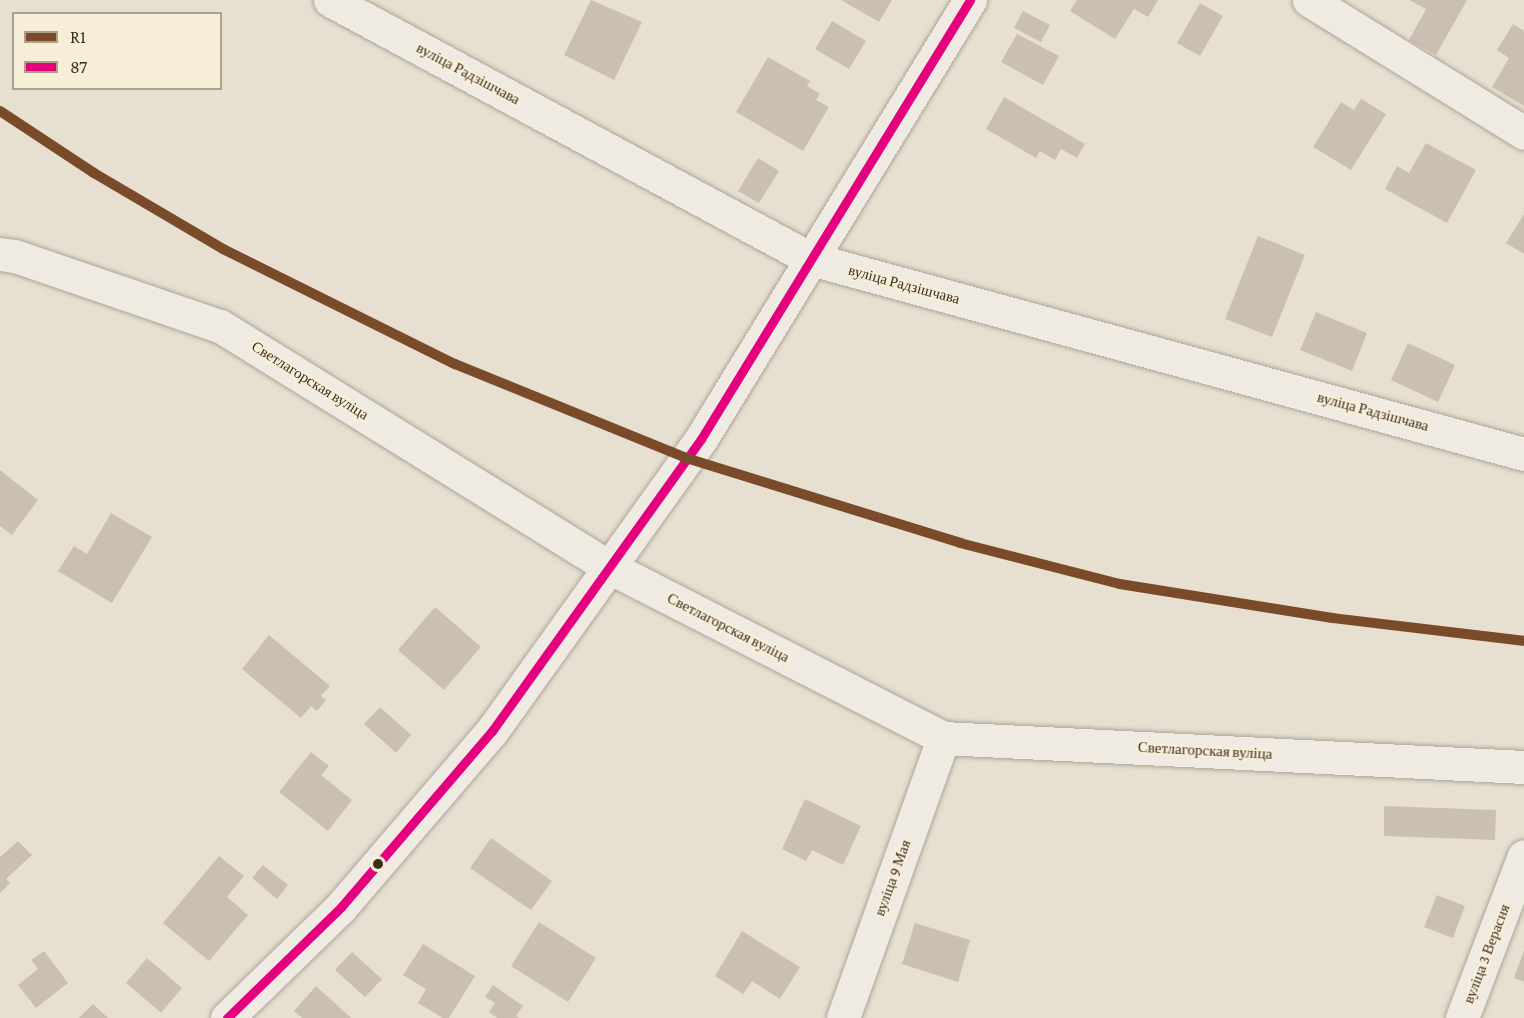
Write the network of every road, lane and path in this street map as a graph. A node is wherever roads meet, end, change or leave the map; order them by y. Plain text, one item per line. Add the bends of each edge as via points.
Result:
1 (970, 0) edge
2 (1309, 0) edge
3 (344, 3) edge
4 (1524, 133) edge
5 (0, 254) edge
6 (811, 259) junction
7 (1524, 454) edge
8 (611, 568) junction
9 (943, 738) junction
10 (1524, 767) edge
11 (1524, 855) edge
12 (227, 1018) edge
13 (843, 1018) edge
14 (1462, 1018) edge

1 - 6 street
2 - 4 street
3 - 6 street, вуліца Радзішчава
5 - 8 street, Светлагорская вуліца via 220,326
6 - 7 street, вуліца Радзішчава
6 - 8 street via 701,439
8 - 9 street, Светлагорская вуліца
8 - 12 street via 485,740 341,907
9 - 10 street, Светлагорская вуліца
9 - 13 street, вуліца 9 Мая
11 - 14 street, вуліца 3 Верасня

